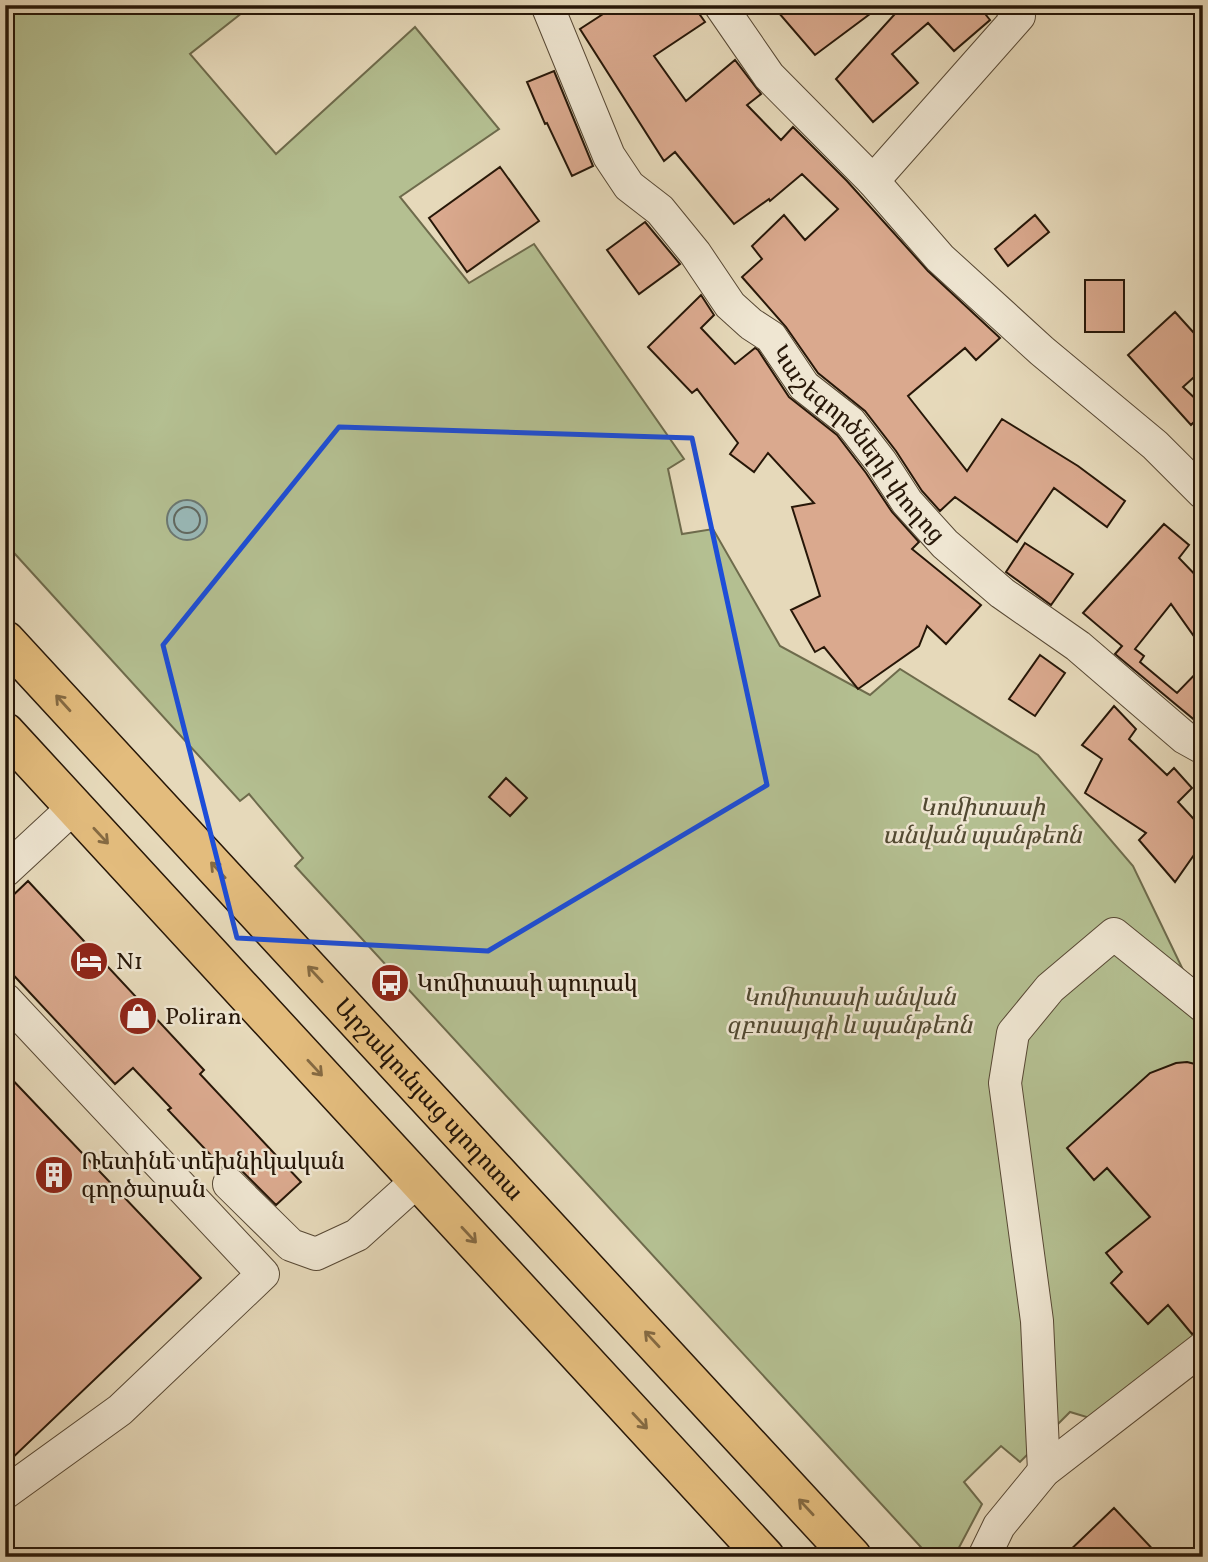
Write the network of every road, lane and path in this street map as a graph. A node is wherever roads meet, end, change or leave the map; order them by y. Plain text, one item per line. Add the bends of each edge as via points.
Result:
1 (547, 5) edge
2 (720, 5) edge
3 (1010, 5) edge
4 (873, 181) junction
5 (1203, 493) edge
6 (5, 640) edge
7 (5, 732) edge
8 (1203, 748) edge
9 (74, 807) junction
10 (5, 871) edge
11 (5, 999) edge
12 (1203, 1006) edge
13 (418, 1180) junction
14 (229, 1184) dead end
15 (1203, 1348) edge
16 (1044, 1471) junction
17 (5, 1493) edge
18 (765, 1557) edge
19 (852, 1557) edge
20 (984, 1557) edge

1 - 8 street, Կաշեգործների փողոց via 609,156 629,186 660,210 695,253 730,305 771,337 804,386 850,422 907,502 945,544
2 - 4 street via 769,76
3 - 4 street via 1019,16
4 - 5 street via 940,258 1155,445
19 -> 6 main road, Արշակունյաց պողոտա
7 - 9 main road
9 - 10 street
9 -> 13 main road
11 - 17 street via 263,1274 120,1410
12 - 16 street via 1114,934 1050,988 1013,1033 1005,1083 1037,1321
13 - 14 street via 357,1235 316,1254 291,1245
13 -> 18 main road
15 - 16 street
16 - 20 street via 999,1526

